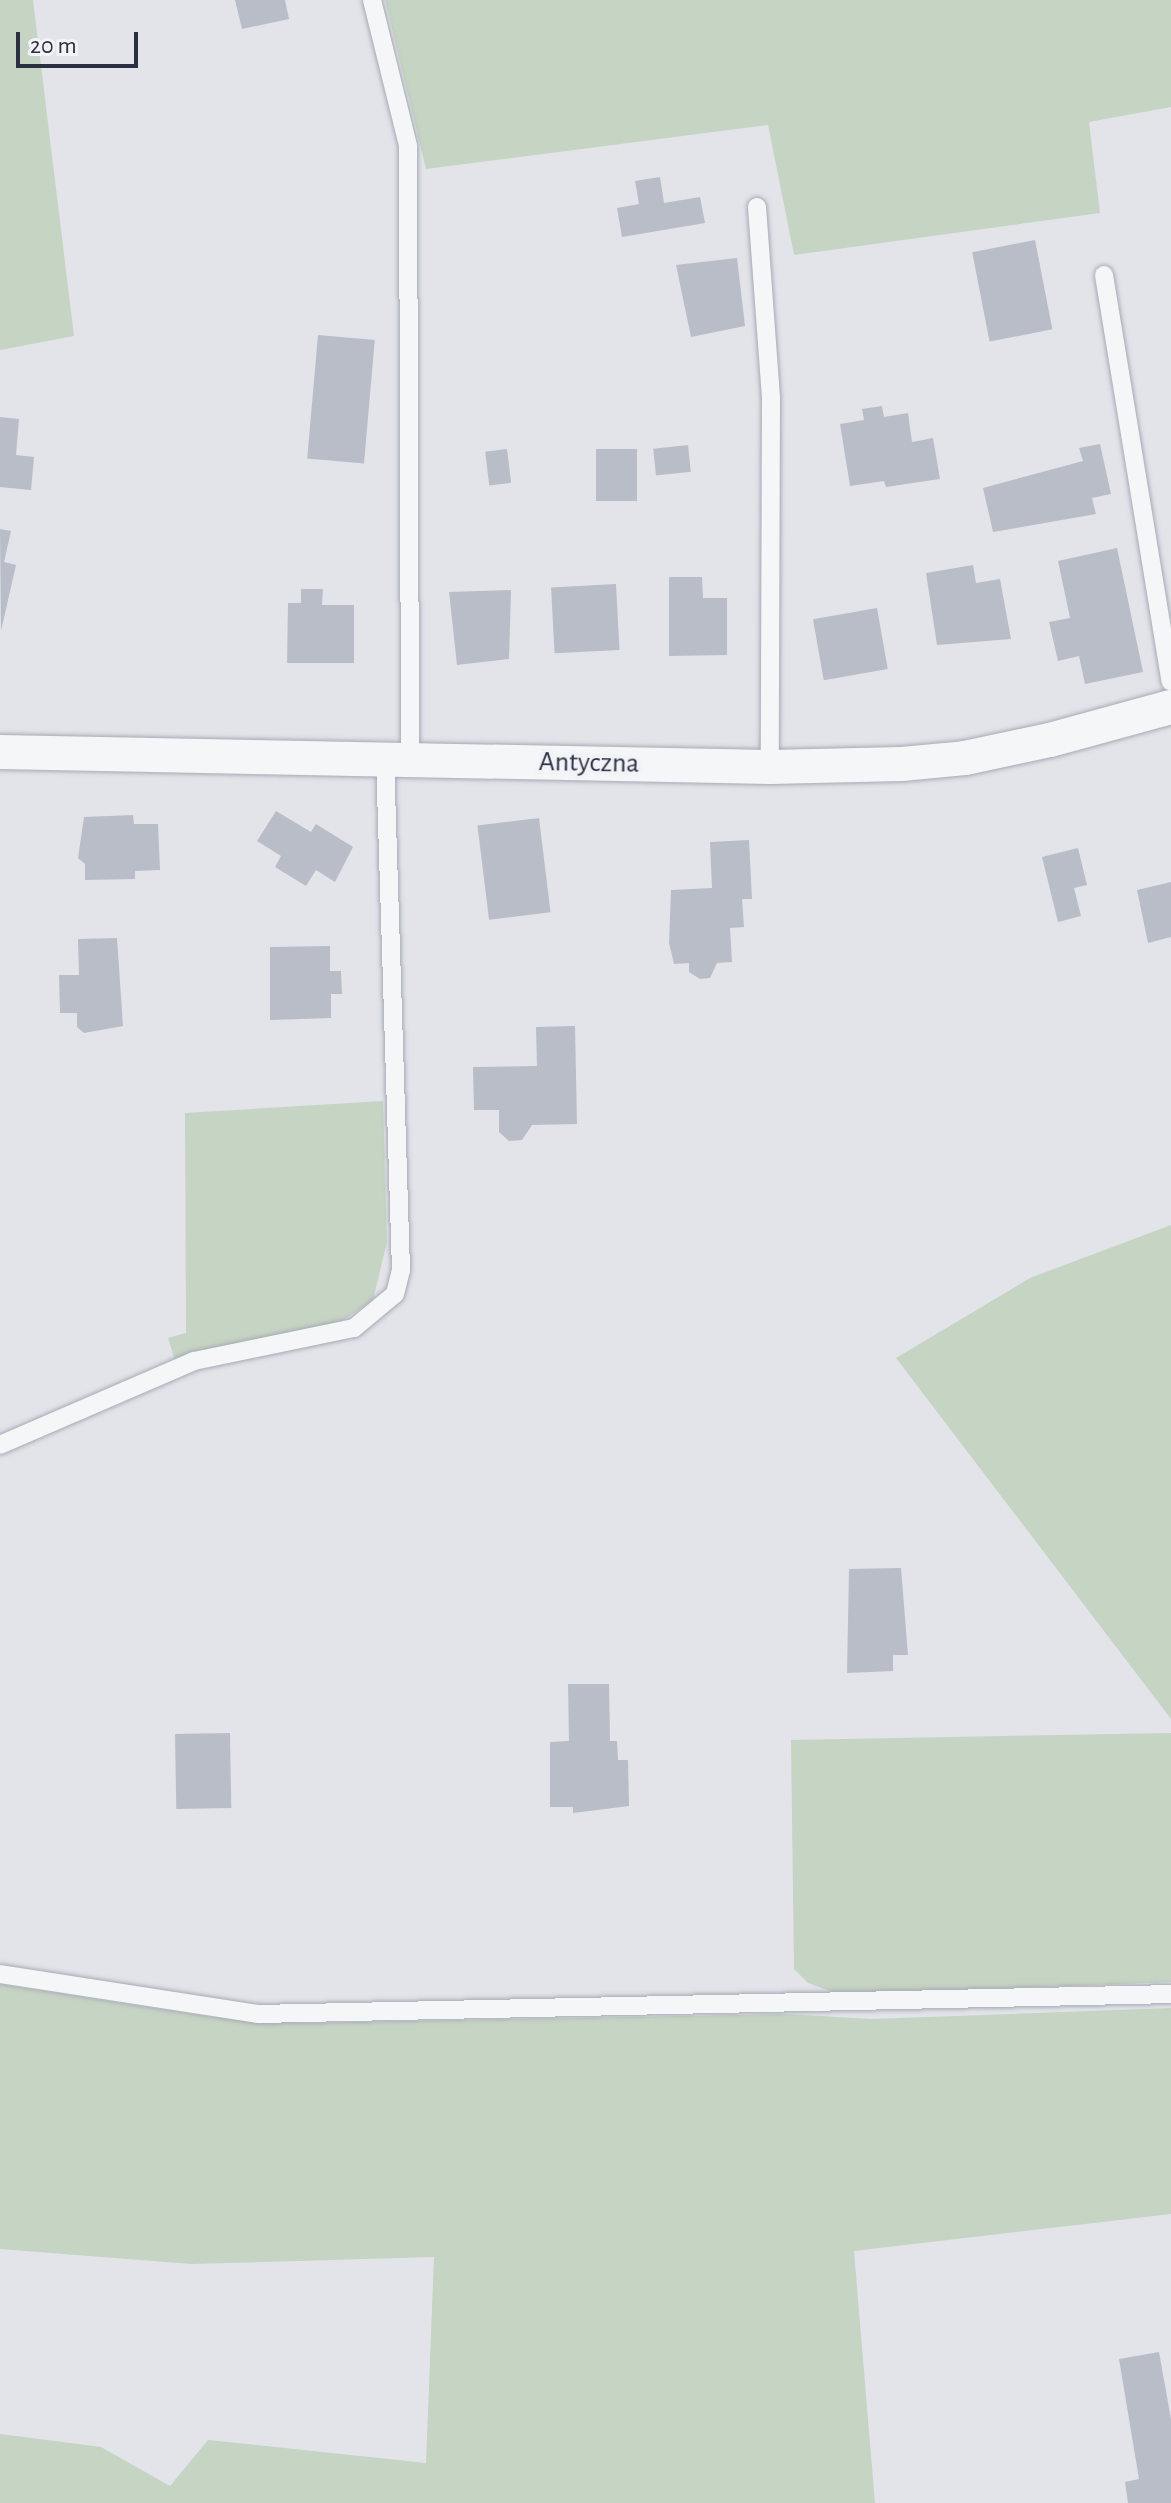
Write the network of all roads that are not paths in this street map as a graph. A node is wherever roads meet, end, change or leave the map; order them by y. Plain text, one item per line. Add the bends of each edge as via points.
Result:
1 (372, 0) edge
2 (757, 207) dead end
3 (1104, 275) dead end
4 (1171, 682) edge
5 (1171, 707) edge
6 (0, 752) edge
7 (398, 759) junction
8 (770, 767) junction
9 (0, 1445) edge
10 (0, 1974) edge
11 (1171, 1994) edge

1 - 7 lane via 408,146
2 - 8 lane via 771,398
3 - 4 lane
5 - 8 street, Antyczna via 965,758
6 - 7 street, Antyczna
7 - 8 street, Antyczna
7 - 9 lane via 401,1270 395,1294 354,1328 194,1361
10 - 11 lane via 258,2014

